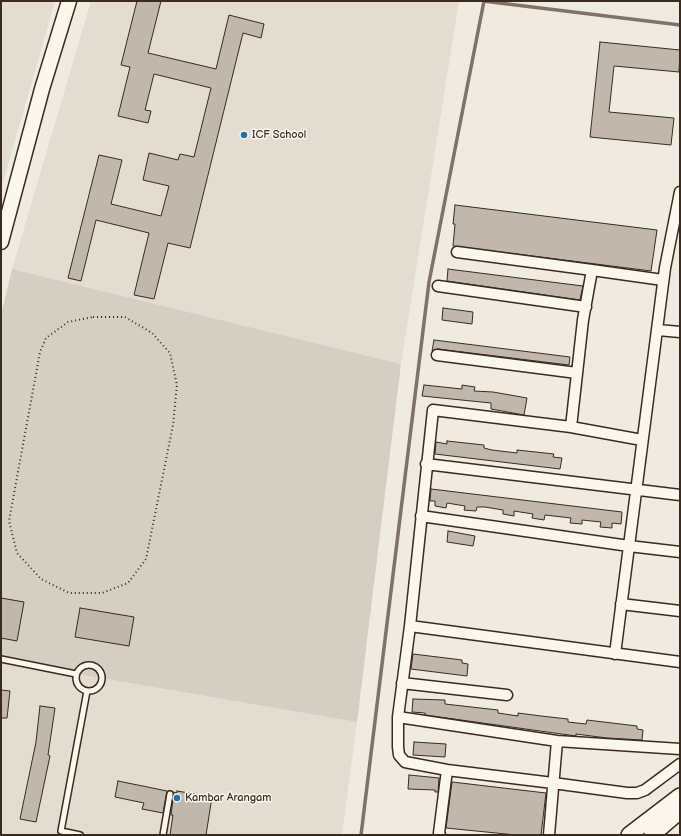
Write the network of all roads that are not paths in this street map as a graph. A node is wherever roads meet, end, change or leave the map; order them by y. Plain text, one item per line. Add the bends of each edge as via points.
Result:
1 (69, 1) edge
2 (680, 192) edge
3 (1, 242) edge
4 (457, 252) dead end
5 (592, 270) junction
6 (663, 280) junction
7 (438, 286) dead end
8 (586, 307) junction
9 (658, 330) junction
10 (680, 332) edge
11 (437, 355) dead end
12 (576, 373) junction
13 (571, 427) junction
14 (642, 440) junction
15 (426, 464) junction
16 (636, 489) junction
17 (680, 494) edge
18 (421, 516) junction
19 (629, 546) junction
20 (680, 552) edge
21 (621, 604) junction
22 (680, 611) edge
23 (410, 626) junction
24 (615, 654) junction
25 (1, 659) edge
26 (680, 662) edge
27 (76, 674) junction
28 (402, 683) junction
29 (87, 691) junction
30 (507, 695) dead end
31 (398, 717) junction
32 (557, 741) junction
33 (680, 749) edge
34 (680, 764) edge
35 (447, 770) junction
36 (553, 783) junction
37 (170, 794) dead end
38 (680, 796) edge
39 (680, 811) edge
40 (61, 833) edge
41 (80, 835) edge
42 (163, 835) edge
43 (440, 835) edge
44 (549, 835) edge
45 (629, 835) edge
46 (652, 835) edge

1 - 3 street via 42,89
2 - 6 street
4 - 5 street
5 - 6 street
5 - 8 street
6 - 9 street
7 - 8 street
8 - 12 street
9 - 10 street
9 - 14 street
11 - 12 street
12 - 13 street
13 - 14 street
13 - 15 street via 433,410
14 - 16 street
15 - 16 street
15 - 18 street
16 - 17 street
16 - 19 street
18 - 19 street
18 - 23 street
19 - 20 street
19 - 21 street
21 - 22 street
21 - 24 street
23 - 24 street
23 - 28 street
24 - 26 street
25 - 27 lane
27 - 29 lane via 76,683
27 - 29 lane via 85,665 93,665 100,671 102,679 99,687
28 - 30 street
28 - 31 street
29 - 40 lane
31 - 32 street
31 - 35 street via 399,755 405,762
32 - 33 street
32 - 36 street
34 - 36 street via 638,793
35 - 36 street
35 - 43 street
36 - 44 street
37 - 42 lane
38 - 45 main road
39 - 46 main road
40 - 41 lane

